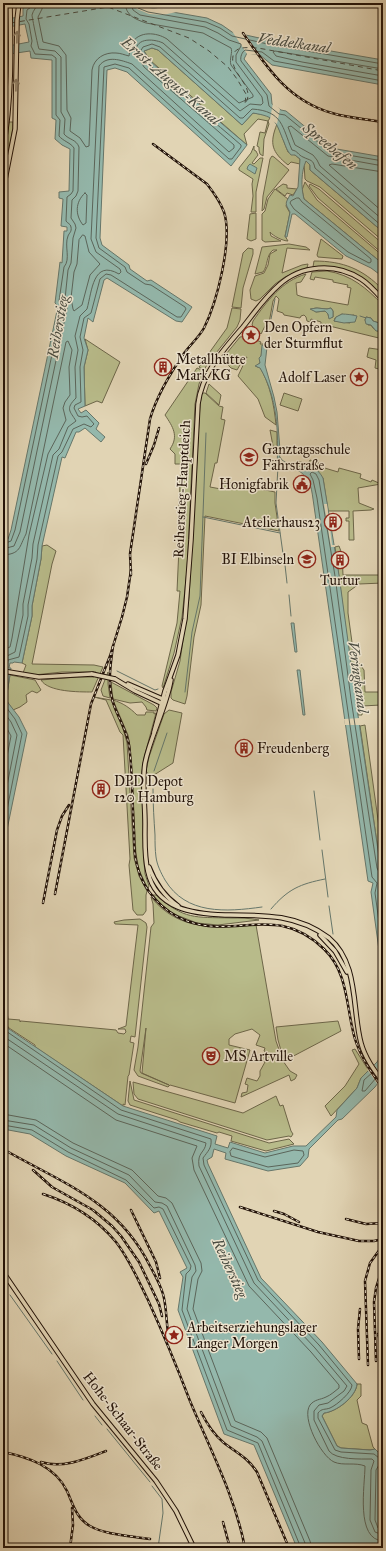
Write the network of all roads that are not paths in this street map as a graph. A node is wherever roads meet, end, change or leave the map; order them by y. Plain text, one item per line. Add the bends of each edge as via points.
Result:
1 (10, 3) edge
2 (20, 3) edge
3 (3, 149) edge
4 (3, 190) edge
5 (383, 300) edge
6 (173, 670) junction
7 (3, 671) edge
8 (114, 679) junction
9 (165, 691) junction
10 (156, 697) junction
11 (164, 702) junction
12 (383, 1082) edge
13 (3, 1272) edge
14 (194, 1548) edge

1 - 3 main road via 10,98
4 -> 2 main road via 14,136 17,20
5 - 6 main road, Reiherstieg-Hauptdeich via 366,283 352,274 332,268 315,268 291,276 280,284 210,368 203,382 197,410 185,619
6 - 9 main road, Reiherstieg-Hauptdeich
6 - 11 main road, Reiherstieg-Hauptdeich
7 - 8 main road, bridge via 42,677 92,674
8 - 10 main road
8 - 11 main road
9 - 10 main road
9 - 11 main road, Reiherstieg-Hauptdeich
10 - 11 main road
11 - 12 main road, Reiherstieg-Hauptdeich via 144,773 148,873 158,892 169,903 196,913 287,918 319,932 337,955 350,978 363,1051
13 - 14 main road, Hohe-Schaar-Straße via 93,1404 156,1480 176,1511

